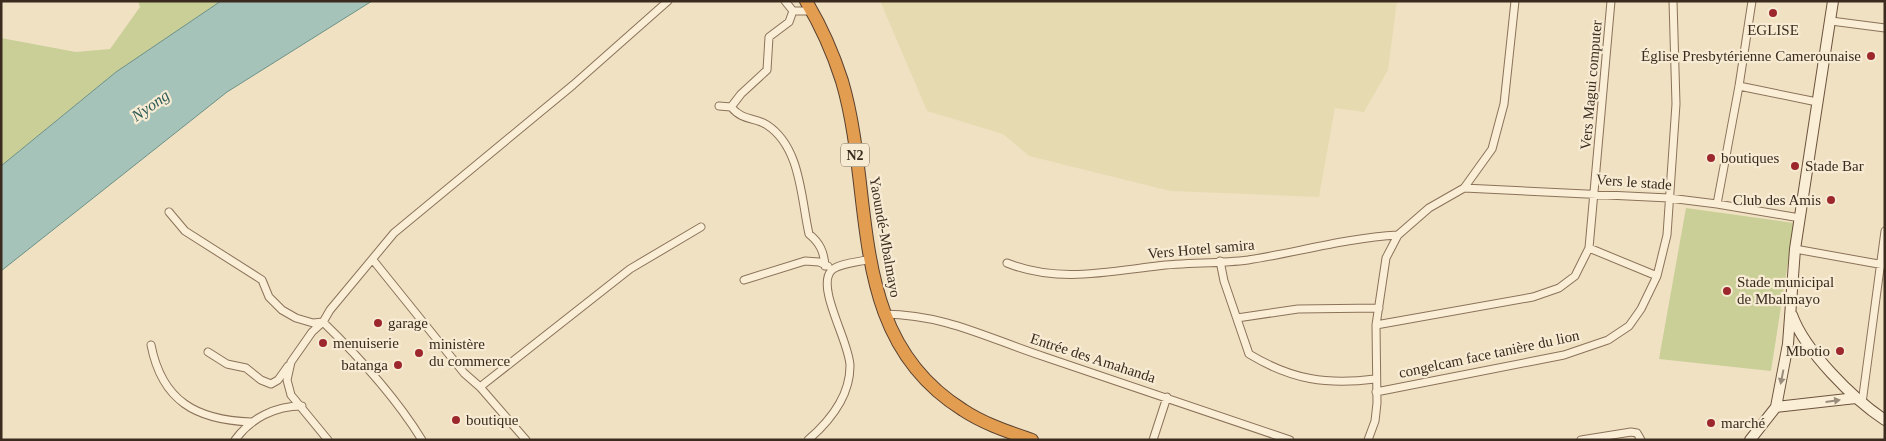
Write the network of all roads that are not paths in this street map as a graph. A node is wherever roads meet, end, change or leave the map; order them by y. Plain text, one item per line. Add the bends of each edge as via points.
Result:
1 (668, 1) edge
2 (785, 1) edge
3 (1515, 1) edge
4 (1611, 1) edge
5 (1673, 1) edge
6 (1752, 1) edge
7 (1834, 1) edge
8 (809, 6) edge
9 (792, 11) junction
10 (1831, 21) junction
11 (1885, 28) edge
12 (1739, 86) junction
13 (1817, 102) junction
14 (719, 106) dead end
15 (731, 106) junction
16 (1464, 188) junction
17 (1594, 193) junction
18 (1669, 198) junction
19 (1717, 204) junction
20 (169, 212) dead end
21 (1800, 218) junction
22 (701, 227) dead end
23 (1885, 231) edge
24 (1398, 235) junction
25 (1589, 248) junction
26 (1795, 250) junction
27 (871, 259) junction
28 (373, 260) junction
29 (1220, 261) junction
30 (1007, 263) dead end
31 (1883, 264) edge
32 (825, 266) junction
33 (835, 268) junction
34 (1657, 276) junction
35 (744, 280) dead end
36 (1379, 308) junction
37 (1792, 313) junction
38 (884, 314) junction
39 (1238, 318) junction
40 (323, 322) junction
41 (1376, 325) junction
42 (151, 344) dead end
43 (208, 352) dead end
44 (291, 362) junction
45 (1375, 379) junction
46 (480, 387) junction
47 (1376, 392) junction
48 (1167, 397) junction
49 (1859, 400) junction
50 (302, 406) junction
51 (1776, 407) junction
52 (1885, 420) edge
53 (251, 422) junction
54 (234, 440) edge
55 (328, 440) edge
56 (422, 440) edge
57 (526, 440) edge
58 (808, 440) edge
59 (1032, 440) edge
60 (1153, 440) edge
61 (1290, 440) edge
62 (1368, 440) edge
63 (1582, 440) edge
64 (1641, 440) edge
65 (1750, 440) edge

1 - 28 street via 573,85 394,233
2 - 9 street
3 - 16 street via 1504,104 1496,137 1488,157
4 - 17 street, Vers Magui computer
5 - 18 street, congelcam face tanière du lion via 1676,104
6 - 12 street
7 - 10 street
8 - 9 street
8 - 27 highway, Yaoundé-Mbalmayo / N2 via 829,45 842,82
9 - 15 street via 789,22 769,37 767,70
10 - 11 street
10 - 13 street
12 - 13 street
12 - 19 street
13 - 21 street
14 - 15 street
15 - 32 street via 739,116 767,125 789,147 809,234 819,243
16 - 17 street, Vers le stade
16 - 24 street via 1429,208
17 - 18 street, Vers le stade
17 - 25 street, Vers Magui computer
18 - 19 street, Vers le stade
18 - 34 street, congelcam face tanière du lion via 1667,235
19 - 21 street, Vers le stade
20 - 40 street via 185,231 262,280 269,297 282,310 313,323
21 - 26 street
22 - 46 street via 630,269
23 - 31 street
24 - 29 street, Vers Hotel samira via 1361,238 1246,260
24 - 36 street via 1386,258
25 - 34 street
25 - 41 street via 1575,276 1559,288 1526,298
26 - 31 street
26 - 37 street
27 - 33 street
27 - 38 highway, Yaoundé-Mbalmayo / N2
28 - 40 street
28 - 46 street via 464,373
29 - 30 street, Vers Hotel samira via 1187,262 1081,276 1033,272
29 - 39 street
31 - 49 street
32 - 33 street
32 - 35 street via 805,261
33 - 58 street via 828,276 827,291 849,354 849,378 836,412
34 - 47 street, congelcam face tanière du lion via 1629,326 1608,340 1564,355
36 - 39 street via 1298,309
36 - 41 street
37 - 49 street via 1795,324 1825,365
37 -> 51 street
38 - 48 street, Entrée des Amahanda via 912,314 955,323 1035,354
38 - 59 highway, Yaoundé-Mbalmayo / N2 via 905,356 940,393 989,424
39 - 45 street via 1249,354 1256,359 1302,377 1327,382
40 - 44 street
40 - 56 street via 369,370
41 - 45 street
42 - 53 street via 161,379 183,402 196,412 213,418
43 - 44 street via 227,364 246,368 271,384
44 - 50 street via 288,388
45 - 47 street
46 - 57 street
47 - 62 street via 1375,421
48 - 60 street
48 - 61 street, Entrée des Amahanda
51 -> 49 street
49 - 52 street
50 - 53 street via 272,411
50 - 55 street
51 - 65 street
53 - 54 street
63 - 64 street via 1631,432 1637,433

